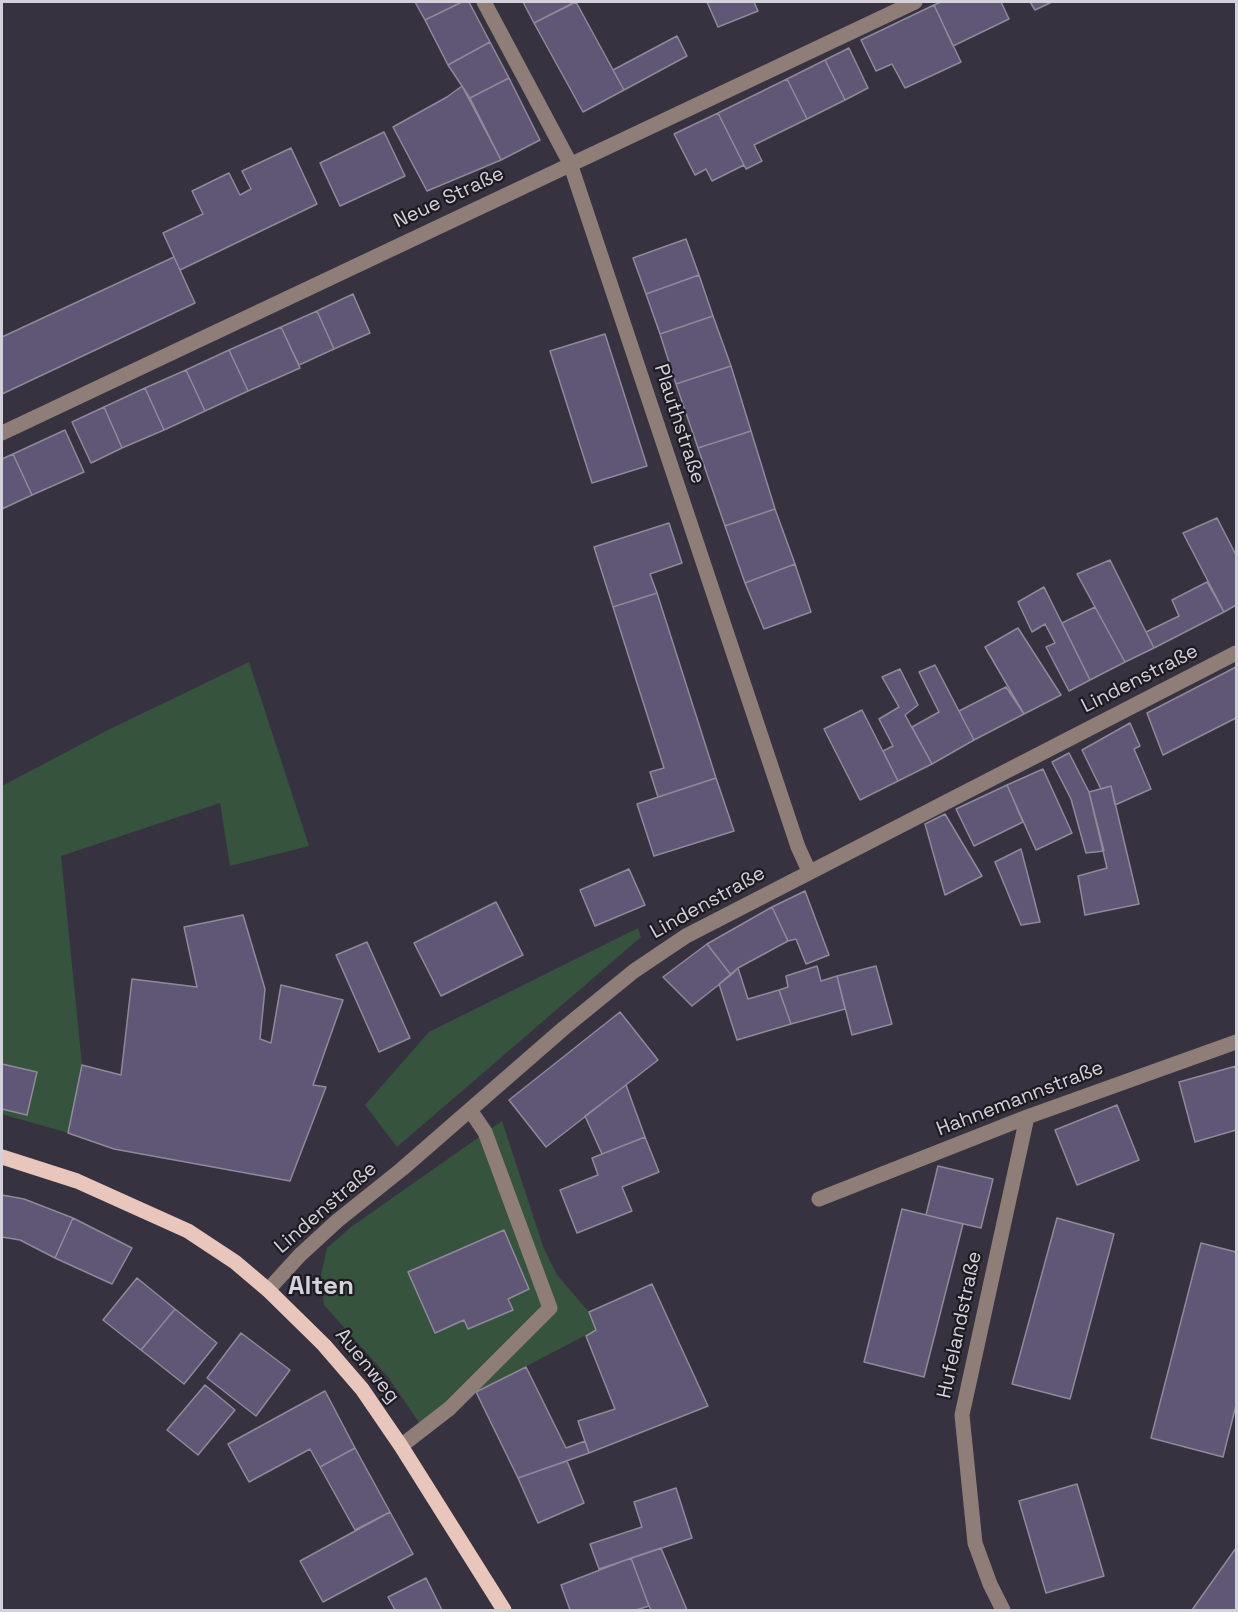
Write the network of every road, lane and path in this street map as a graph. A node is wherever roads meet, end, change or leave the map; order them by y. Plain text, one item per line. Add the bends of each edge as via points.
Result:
1 (484, 2) edge
2 (915, 2) edge
3 (570, 163) junction
4 (2, 433) edge
5 (1236, 653) edge
6 (809, 871) junction
7 (1236, 1042) edge
8 (470, 1110) junction
9 (1027, 1118) junction
10 (2, 1157) edge
11 (819, 1199) dead end
12 (268, 1290) junction
13 (401, 1446) junction
14 (504, 1611) edge
15 (1003, 1611) edge

1 - 3 street, Plauthstraße
2 - 3 street, Neue Straße
3 - 4 street, Neue Straße
3 - 6 street, Plauthstraße
5 - 6 street, Lindenstraße
6 - 8 street, Lindenstraße via 686,936 634,971
7 - 9 street, Hahnemannstraße
8 - 12 street, Lindenstraße via 330,1227
8 - 13 street via 485,1132 550,1308 450,1408
9 - 11 street, Hahnemannstraße
9 - 15 street, Hufelandstraße via 962,1415 975,1543
10 - 12 main road, Auenweg via 77,1181 188,1231
12 - 13 main road, Auenweg via 363,1389
13 - 14 main road, Auenweg

